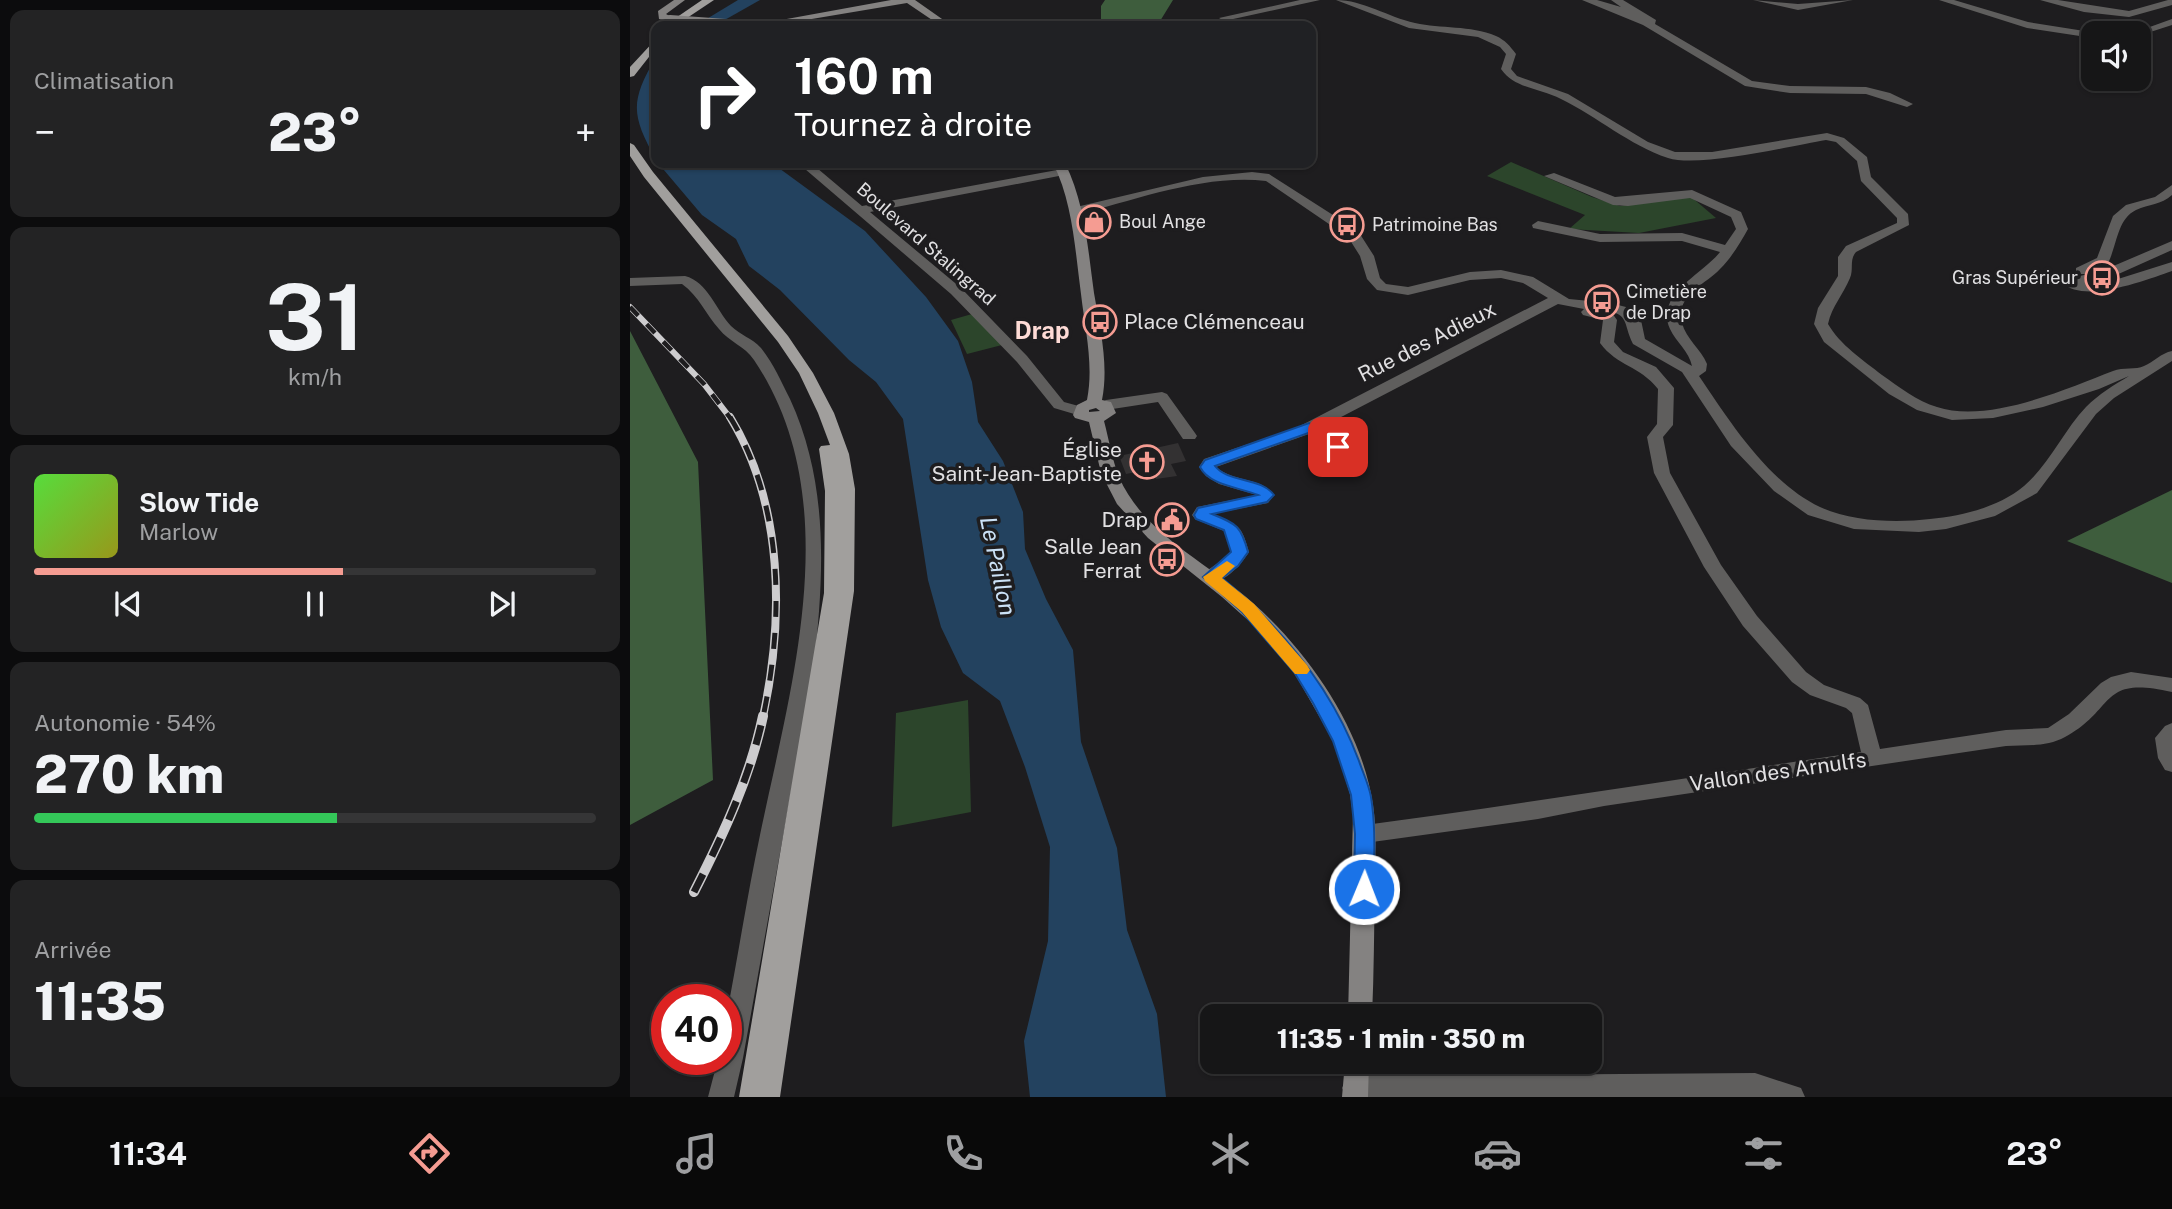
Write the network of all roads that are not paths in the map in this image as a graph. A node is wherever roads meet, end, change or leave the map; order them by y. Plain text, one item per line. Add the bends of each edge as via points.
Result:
1 (680, 0) edge
2 (709, 0) edge
3 (715, 0) edge
4 (1315, 0) edge
5 (1341, 0) edge
6 (1587, 0) edge
7 (1616, 0) edge
8 (1758, 0) edge
9 (1848, 0) edge
10 (1944, 0) edge
11 (2045, 0) edge
12 (900, 1) edge
13 (2172, 2) edge
14 (1224, 19) dead end
15 (668, 21) edge
16 (677, 21) edge
17 (677, 21) edge
18 (791, 21) edge
19 (940, 21) edge
20 (2172, 22) edge
21 (1647, 23) junction
22 (2151, 29) edge
23 (2081, 33) edge
24 (651, 41) edge
25 (651, 48) edge
26 (630, 61) edge
27 (630, 74) edge
28 (1907, 104) dead end
29 (630, 147) edge
30 (630, 162) edge
31 (810, 168) edge
32 (1057, 168) edge
33 (1062, 168) edge
34 (1550, 176) dead end
35 (2172, 189) edge
36 (860, 210) junction
37 (1076, 211) junction
38 (1538, 225) dead end
39 (2172, 245) edge
40 (1728, 251) junction
41 (2172, 266) edge
42 (630, 282) edge
43 (2069, 283) junction
44 (1553, 301) junction
45 (2172, 355) edge
46 (2150, 370) junction
47 (1692, 374) junction
48 (1094, 409) junction
49 (1312, 425) junction
50 (1189, 436) dead end
51 (1338, 447) dead end
52 (1211, 577) junction
53 (2172, 685) edge
54 (2172, 731) edge
55 (1874, 758) junction
56 (2172, 764) edge
57 (1365, 834) junction
58 (1360, 1004) edge
59 (1356, 1074) edge
60 (1756, 1091) edge
61 (1594, 1092) edge
62 (1355, 1093) edge
63 (721, 1097) edge
64 (752, 1097) edge
65 (767, 1097) edge
66 (1792, 1097) edge

1 - 15 street via 660,13
2 - 16 main road
3 - 17 main road
4 - 14 street
5 - 46 street via 1419,28 1456,30 1496,42 1511,54 1506,69 1513,78 1564,96 1672,156 1712,156 1827,136 1840,140 1863,160 1866,178 1903,217 1903,225 1851,249 1845,257 1845,276 1825,308 1821,324 1829,339 1917,405 1955,415 2000,411 2043,403 2123,371
6 - 21 street
7 - 21 street via 1651,20
8 - 9 street via 1798,7
10 - 23 street via 2027,25
11 - 13 street via 2129,14
12 - 18 street
12 - 19 street
20 - 22 street
21 - 28 street via 1749,84 1788,89 1860,88
24 - 26 main road
25 - 27 main road
29 - 65 main road via 806,373 841,454 847,489 845,591
30 - 64 main road via 775,342 796,376 829,455 833,593
31 - 36 street, Boulevard Stalingrad
32 - 36 street
33 - 37 street
34 - 40 street via 1612,201 1692,194 1737,215 1742,229
35 - 43 street via 2159,200 2123,213 2103,260 2065,277
36 - 48 street, Boulevard Stalingrad via 956,291 1059,405
37 - 44 street via 1231,176 1261,175 1353,234 1382,287 1408,291 1501,274 1528,280
37 - 48 street via 1096,355
38 - 40 street via 1609,239 1698,238
39 - 43 street via 2109,273
40 - 47 street via 1684,291 1674,311 1680,337 1700,364 1699,372
41 - 43 street via 2093,287
42 - 63 street via 685,280 697,289 723,326 748,343 785,404 811,499 812,583 805,658
44 - 47 street via 1625,311 1634,320 1642,345
44 - 49 street, Rue des Adieux
44 - 55 street via 1561,308 1606,316 1610,320 1607,343 1612,349 1651,370 1666,388 1665,425 1655,437 1662,473 1713,567 1750,621 1799,677 1861,710
45 - 46 street
46 - 47 street via 2091,411 2031,489 1979,515 1919,526 1854,523 1805,505 1780,488 1737,443
48 - 50 street via 1162,397
48 - 52 street via 1112,481 1125,502 1150,530
49 - 51 street
49 - 52 street, Rue des Adieux via 1207,467 1222,478 1266,495 1203,511 1205,519 1230,527 1240,552 1233,563
52 - 57 street via 1276,638 1321,700 1350,760 1361,795
53 - 55 street, Vallon des Arnulfs via 2128,677 2112,685 2059,732
54 - 56 street via 2165,738
55 - 57 street, Vallon des Arnulfs
57 - 58 street
59 - 62 street
60 - 61 street
60 - 66 street
61 - 62 street

